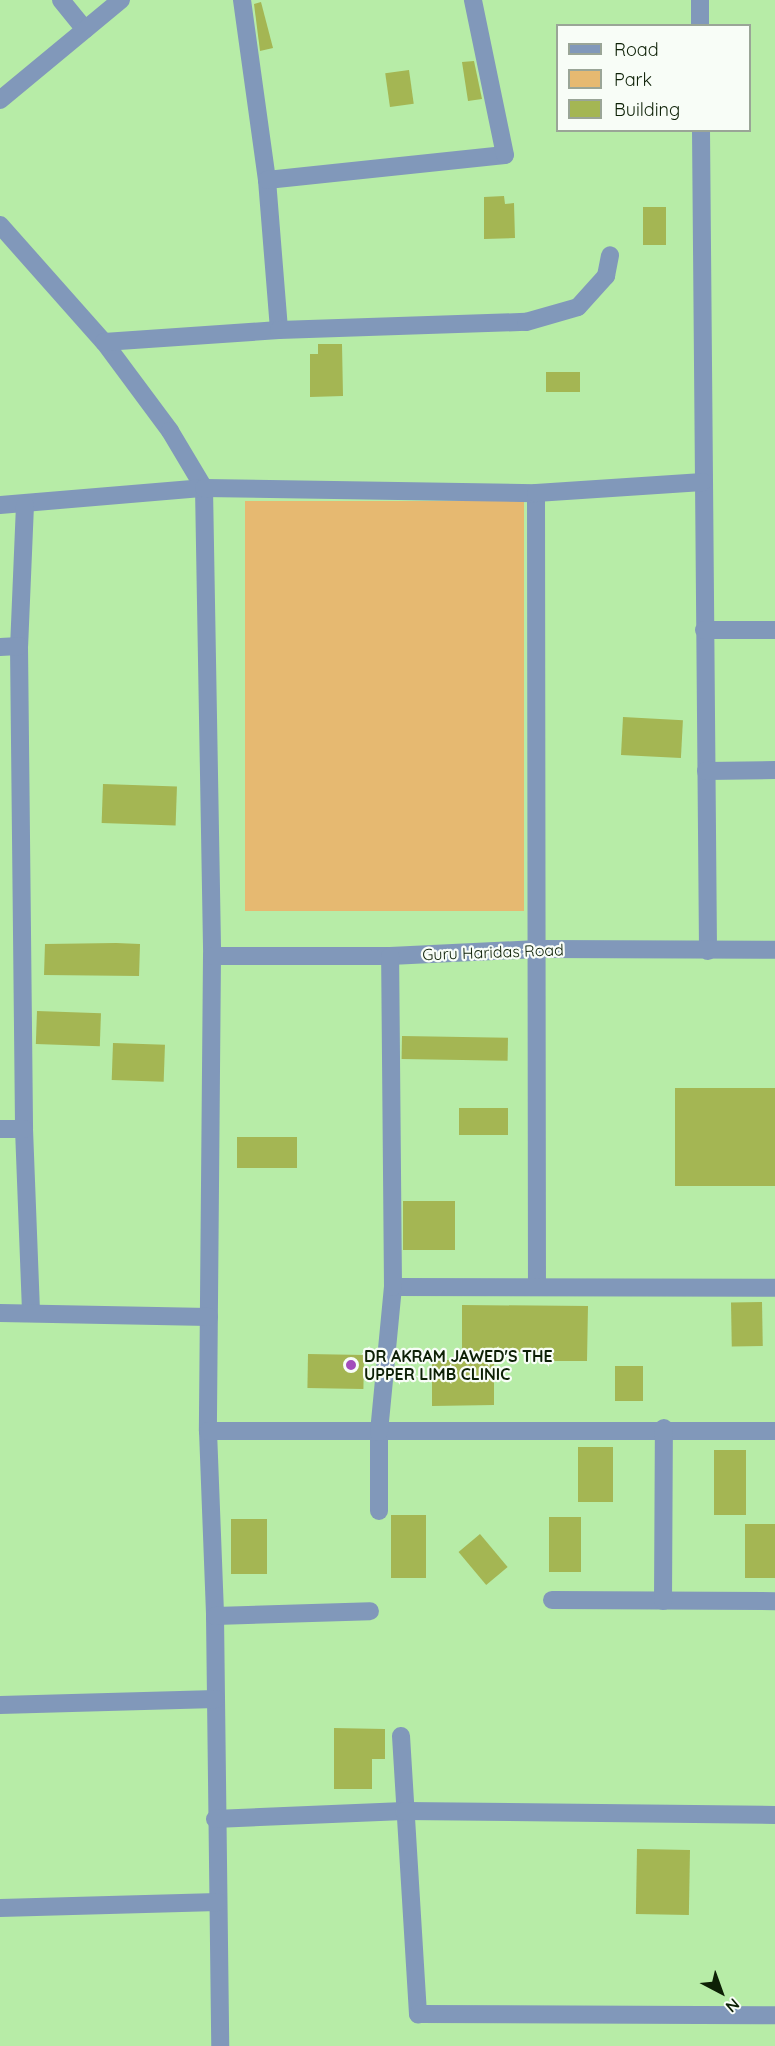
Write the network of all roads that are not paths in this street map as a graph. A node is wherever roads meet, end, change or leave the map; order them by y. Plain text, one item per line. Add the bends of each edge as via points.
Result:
1 (61, 0) edge
2 (121, 0) edge
3 (242, 0) edge
4 (473, 0) edge
5 (700, 0) edge
6 (700, 24) edge
7 (85, 30) junction
8 (0, 100) edge
9 (701, 132) edge
10 (267, 180) junction
11 (0, 225) edge
12 (610, 255) dead end
13 (279, 330) junction
14 (104, 342) junction
15 (703, 482) junction
16 (204, 488) junction
17 (536, 493) junction
18 (0, 505) edge
19 (25, 505) junction
20 (704, 630) junction
21 (775, 630) edge
22 (19, 646) junction
23 (0, 647) edge
24 (775, 770) edge
25 (706, 771) junction
26 (538, 949) junction
27 (775, 950) edge
28 (708, 951) junction
29 (212, 956) junction
30 (390, 956) junction
31 (0, 1129) edge
32 (24, 1129) junction
33 (537, 1285) junction
34 (393, 1287) junction
35 (775, 1288) edge
36 (0, 1312) edge
37 (31, 1312) junction
38 (209, 1317) junction
39 (664, 1428) junction
40 (208, 1431) junction
41 (775, 1431) edge
42 (379, 1432) junction
43 (379, 1511) dead end
44 (552, 1600) dead end
45 (663, 1601) junction
46 (775, 1601) edge
47 (370, 1611) dead end
48 (215, 1616) junction
49 (216, 1699) junction
50 (0, 1705) edge
51 (401, 1736) dead end
52 (404, 1811) junction
53 (775, 1815) edge
54 (215, 1819) junction
55 (218, 1902) junction
56 (0, 1908) edge
57 (775, 2015) edge
58 (220, 2046) edge

1 - 7 street
2 - 7 street
3 - 10 street
4 - 10 street via 505,156
5 - 6 street
7 - 8 street
9 - 15 street
10 - 13 street
11 - 14 street
12 - 13 street via 606,276 578,307 526,322
13 - 14 street
14 - 16 street via 170,431
15 - 17 street
15 - 20 street
16 - 17 street
16 - 19 street
16 - 29 street
17 - 26 street
18 - 19 street
19 - 22 street
20 - 21 street
20 - 25 street
22 - 23 street
22 - 32 street
24 - 25 street
25 - 28 street
26 - 28 street, Guru Haridas Road
26 - 30 street, Guru Haridas Road
26 - 33 street
27 - 28 street, Guru Haridas Road
29 - 30 street, Guru Haridas Road
29 - 38 street
30 - 34 street
31 - 32 street
32 - 37 street
33 - 34 street
33 - 35 street
34 - 42 street
36 - 37 street
37 - 38 street
38 - 40 street
39 - 41 street
39 - 42 street
39 - 45 street
40 - 42 street
40 - 48 street
42 - 43 street
44 - 45 street
45 - 46 street
47 - 48 street
48 - 49 street
49 - 50 street
49 - 54 street
51 - 52 street
52 - 53 street
52 - 54 street
52 - 57 street via 418,2014
54 - 55 street
55 - 56 street
55 - 58 street

